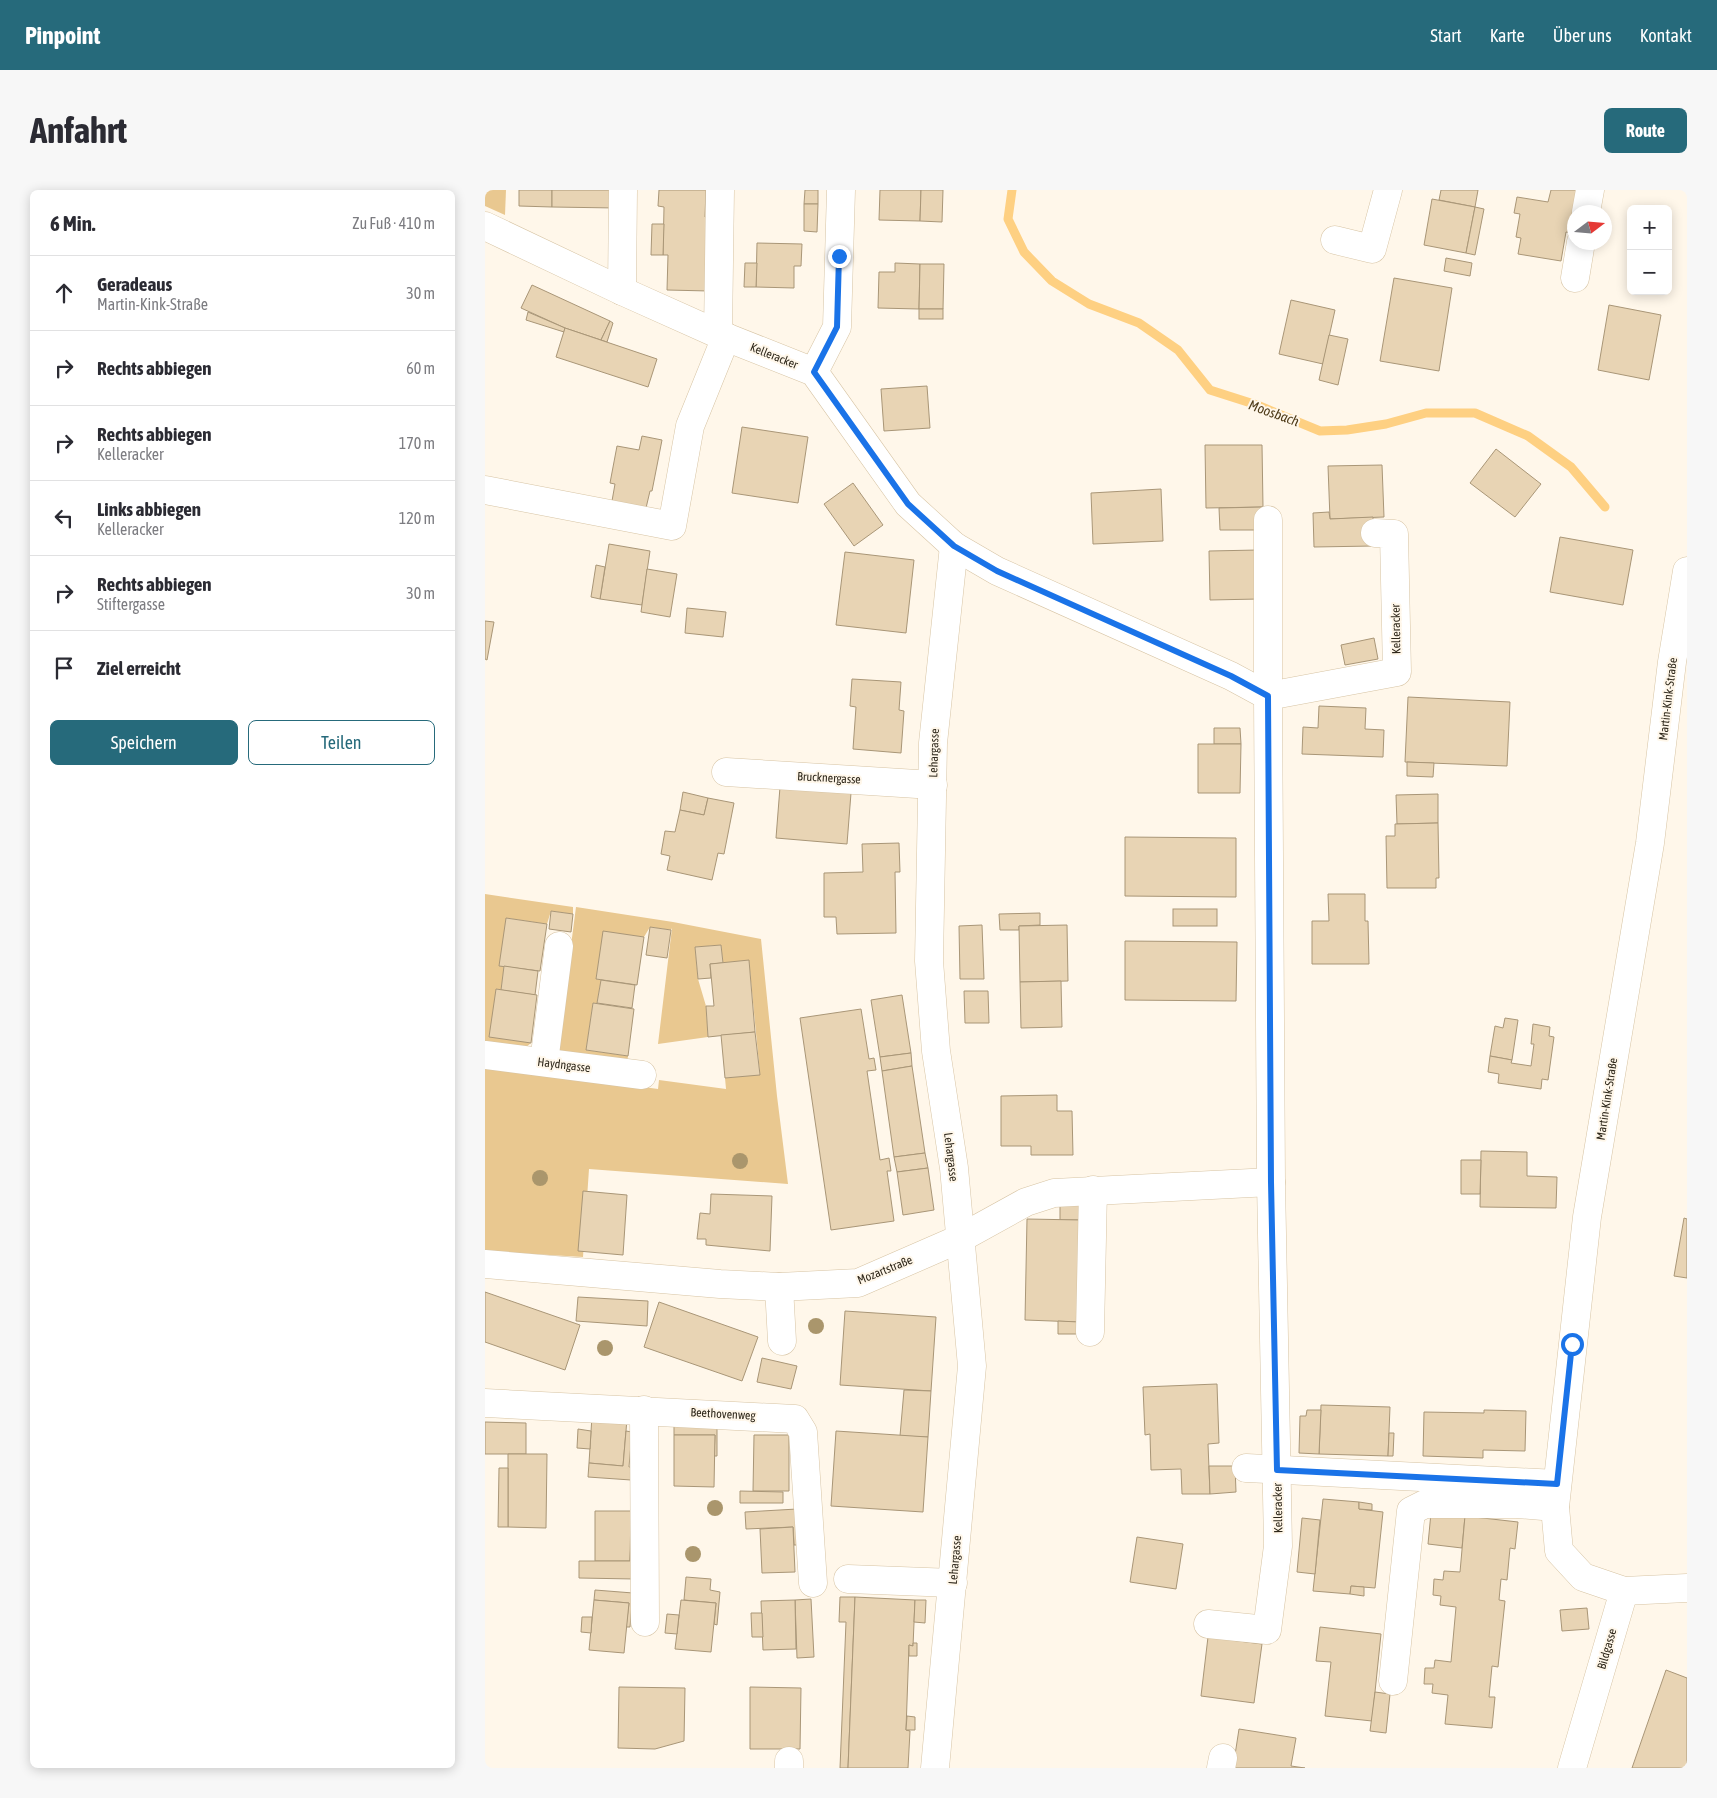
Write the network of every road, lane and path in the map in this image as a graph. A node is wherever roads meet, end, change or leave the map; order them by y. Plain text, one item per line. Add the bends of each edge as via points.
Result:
1 (623, 190) edge
2 (720, 190) edge
3 (841, 190) edge
4 (1388, 190) edge
5 (1590, 190) edge
6 (1587, 205) edge
7 (485, 226) edge
8 (1335, 240) dead end
9 (1580, 250) edge
10 (1575, 278) dead end
11 (622, 291) junction
12 (722, 335) junction
13 (814, 372) junction
14 (485, 490) edge
15 (1268, 520) dead end
16 (1375, 533) dead end
17 (954, 546) junction
18 (1687, 571) edge
19 (1268, 696) junction
20 (725, 772) dead end
21 (933, 785) junction
22 (559, 946) dead end
23 (485, 1055) edge
24 (544, 1062) junction
25 (643, 1075) dead end
26 (1271, 1182) junction
27 (1093, 1190) junction
28 (959, 1240) junction
29 (485, 1264) edge
30 (779, 1287) junction
31 (1090, 1332) dead end
32 (782, 1341) dead end
33 (485, 1402) edge
34 (644, 1410) junction
35 (1246, 1468) dead end
36 (1277, 1470) junction
37 (1556, 1495) junction
38 (848, 1578) dead end
39 (813, 1583) dead end
40 (953, 1583) junction
41 (1687, 1588) edge
42 (1624, 1591) junction
43 (645, 1622) dead end
44 (1208, 1624) dead end
45 (1393, 1681) dead end
46 (935, 1768) edge
47 (1572, 1768) edge

1 - 11 street
2 - 12 street
3 - 13 street via 837,327
4 - 8 street via 1372,249
5 - 6 street
7 - 11 street, Kelleracker
9 - 10 street
11 - 12 street, Kelleracker
12 - 13 street, Kelleracker
12 - 14 street via 690,426 672,526
13 - 17 street, Kelleracker via 908,504
15 - 19 street, Kelleracker
16 - 19 street, Kelleracker via 1394,534 1397,672
17 - 19 street, Kelleracker via 997,571 1231,676
17 - 21 street, Lehargasse via 933,744
18 - 37 street, Martin-Kink-Straße via 1650,843 1587,1217
19 - 26 street, Kelleracker
20 - 21 street, Brucknergasse
21 - 28 street, Lehargasse via 929,961 936,1051 954,1168
22 - 24 street
23 - 24 street, Haydngasse
24 - 25 street, Haydngasse
26 - 27 street, Mozartstraße
26 - 36 street, Kelleracker
27 - 28 street, Mozartstraße via 1054,1193 1026,1202
27 - 31 street
28 - 30 street, Mozartstraße via 858,1283
28 - 40 street, Lehargasse via 972,1366
29 - 30 street, Mozartstraße
30 - 32 street
33 - 34 street, Beethovenweg
34 - 39 street, Beethovenweg via 795,1419 803,1432
34 - 43 street
35 - 36 street
36 - 37 street
36 - 44 street, Kelleracker via 1278,1546 1267,1630
37 - 42 street, Martin-Kink-Straße via 1559,1551 1583,1577
37 - 45 street via 1517,1504 1425,1504 1411,1511
38 - 40 street
40 - 46 street, Lehargasse
41 - 42 street
42 - 47 street, Bildgasse

